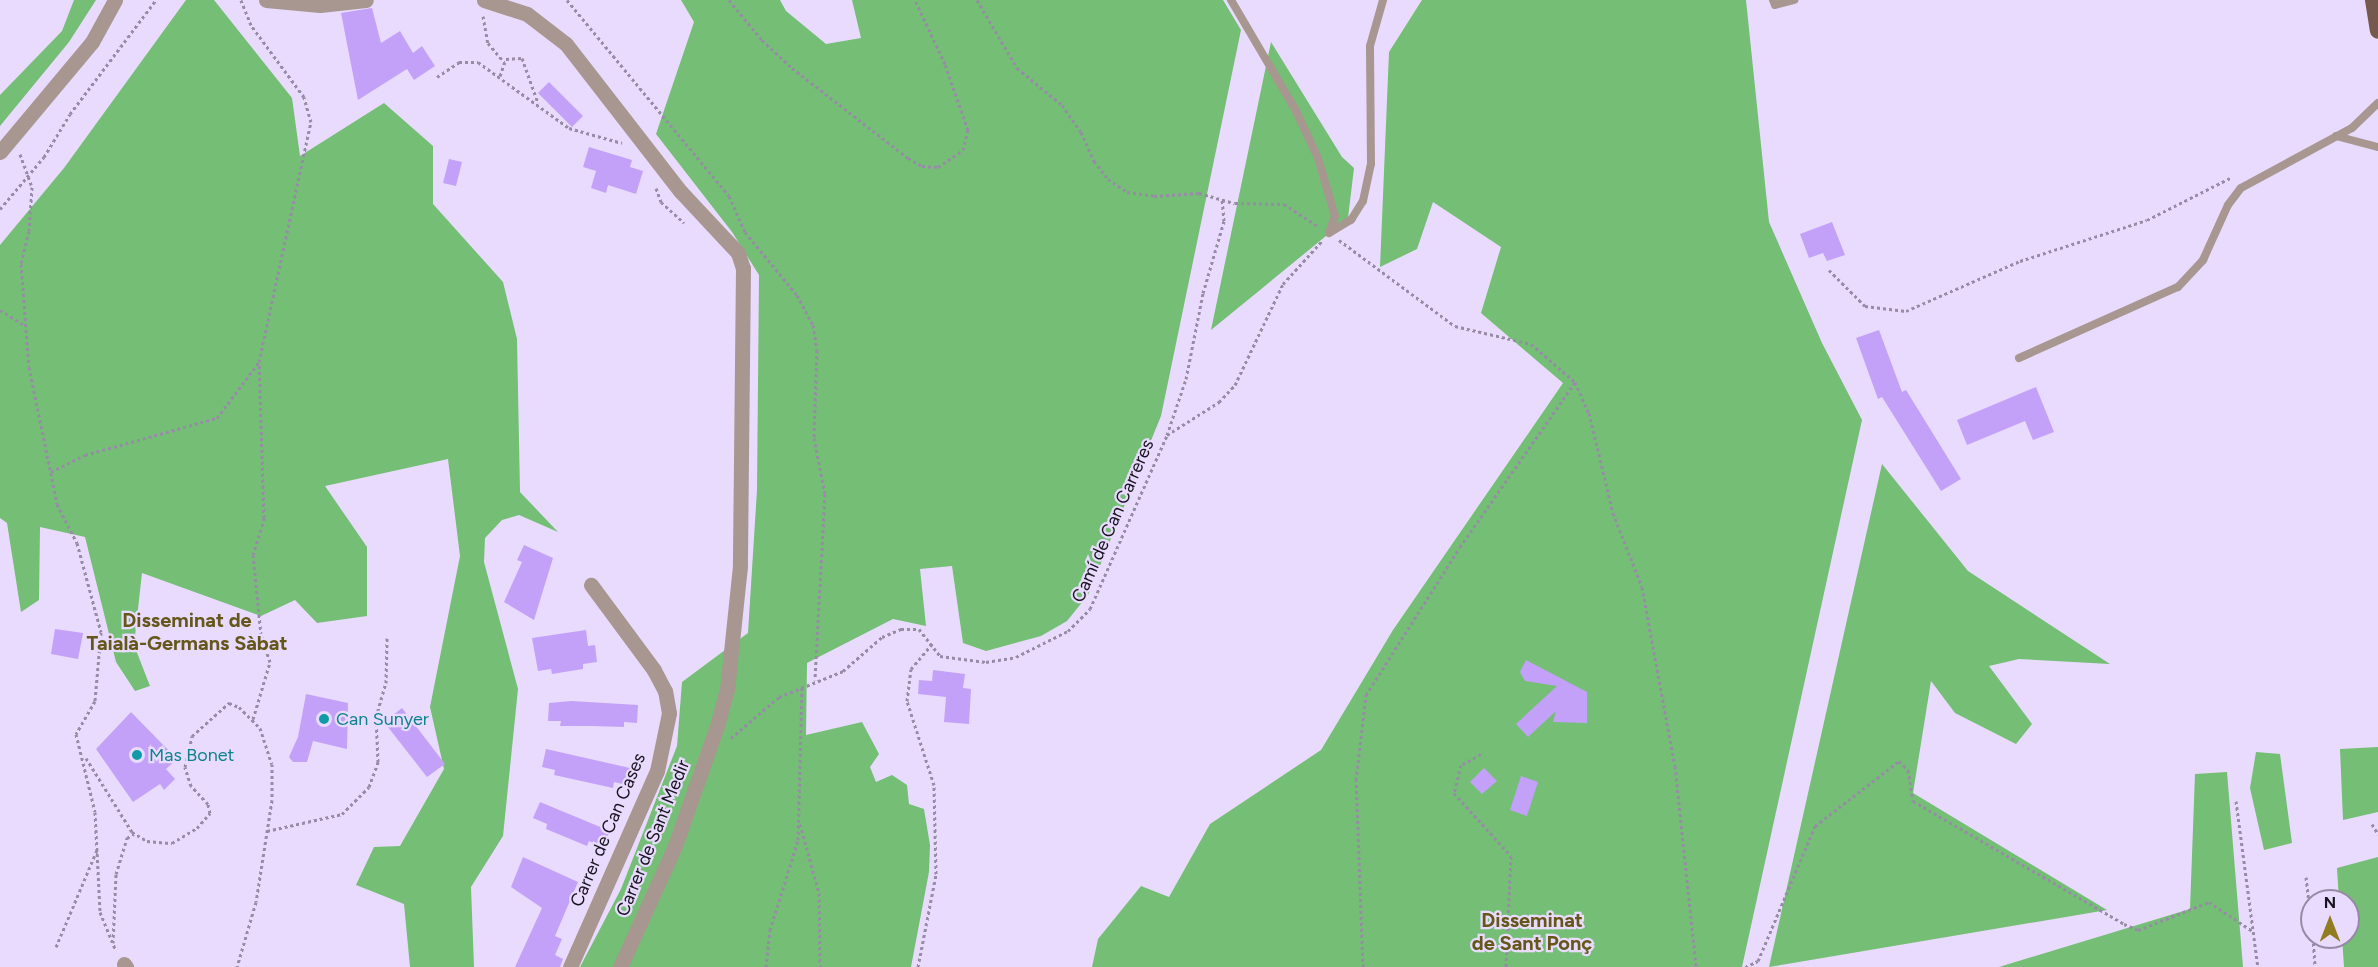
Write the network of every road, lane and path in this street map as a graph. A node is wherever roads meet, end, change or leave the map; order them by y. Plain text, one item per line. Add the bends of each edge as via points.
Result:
1 (115, 0) edge
2 (156, 0) edge
3 (241, 0) edge
4 (266, 0) edge
5 (366, 0) edge
6 (567, 0) edge
7 (729, 0) edge
8 (915, 0) edge
9 (978, 0) edge
10 (1231, 0) edge
11 (1383, 0) edge
12 (1773, 0) edge
13 (1794, 0) edge
14 (2373, 0) edge
15 (483, 4) edge
16 (2378, 31) edge
17 (504, 62) junction
18 (500, 76) junction
19 (437, 77) dead end
20 (2378, 103) edge
21 (539, 105) junction
22 (2334, 136) junction
23 (11, 139) junction
24 (2378, 147) edge
25 (629, 148) dead end
26 (0, 152) edge
27 (2239, 174) dead end
28 (654, 180) dead end
29 (1222, 199) junction
30 (0, 209) edge
31 (684, 223) dead end
32 (1329, 233) junction
33 (1828, 270) dead end
34 (0, 310) edge
35 (26, 326) junction
36 (2019, 357) dead end
37 (259, 362) junction
38 (1575, 382) junction
39 (1167, 435) junction
40 (50, 472) junction
41 (591, 585) dead end
42 (387, 638) dead end
43 (932, 644) junction
44 (815, 680) junction
45 (802, 687) junction
46 (253, 719) junction
47 (728, 741) dead end
48 (83, 754) junction
49 (1481, 754) dead end
50 (2236, 801) dead end
51 (799, 820) junction
52 (2372, 825) dead end
53 (267, 831) junction
54 (134, 834) junction
55 (2378, 834) edge
56 (98, 848) junction
57 (2306, 877) dead end
58 (2307, 889) edge
59 (2254, 932) junction
60 (56, 947) dead end
61 (2314, 949) edge
62 (237, 967) edge
63 (570, 967) edge
64 (620, 967) edge
65 (766, 967) edge
66 (820, 967) edge
67 (918, 967) edge
68 (1363, 967) edge
69 (1506, 967) edge
70 (1696, 967) edge
71 (1745, 967) edge
72 (2258, 967) edge
73 (2315, 967) edge

1 - 23 street via 92,42
2 - 30 path via 70,114 44,157
3 - 37 path via 251,25 304,97 311,119
4 - 5 street via 320,5
6 - 44 path via 729,196 745,232 798,295 813,325 818,350 814,438 825,494
7 - 8 path via 792,68 908,159 922,166 938,167 963,150 968,132 945,64
9 - 29 path via 1017,68 1032,85 1062,105 1108,179 1127,192 1154,196 1199,193
10 - 32 lane via 1296,111 1318,158 1335,216
11 - 32 lane via 1370,46 1371,164 1363,201 1351,220
12 - 13 lane via 1774,5
14 - 16 main road
15 - 17 path via 487,40
15 - 64 street, Carrer de Sant Medir via 527,14 566,44 681,192 742,262 738,590 718,723 675,846
17 - 18 path
17 - 21 path via 513,56 525,60 529,84
18 - 19 path via 467,60
18 - 21 path
20 - 22 lane via 2361,122
21 - 25 path via 569,128
22 - 24 lane
22 - 36 lane via 2241,188 2228,205 2203,260 2178,287
23 - 26 street
23 - 35 path via 32,187 29,231 21,264
27 - 33 path via 2147,220 2020,261 1906,311 1867,307
28 - 31 path via 661,202
29 - 32 path via 1284,204
29 - 39 path via 1224,221 1203,293 1186,379
32 - 38 path via 1455,326 1531,344
32 - 39 path, Camí de Can Carreres via 1283,285 1235,386 1218,402
34 - 35 path
35 - 40 path via 29,367
37 - 40 path via 217,418 85,455
37 - 46 path via 264,518 253,555 261,634 270,662
38 - 68 path via 1460,547 1366,695 1356,780
38 - 70 path via 1589,413 1614,513 1642,587 1675,766
39 - 43 path, Camí de Can Carreres via 1083,618 1030,651 986,662 940,656
40 - 48 path via 57,504 77,543 101,632 95,701 76,734
41 - 63 street, Carrer de Can Cases via 654,670 665,691 669,713 657,771
42 - 53 path via 386,683 376,717 378,762 369,787 342,814
43 - 44 path, Camí de Can Carreres via 919,629 901,629 882,637 843,671
43 - 67 path via 911,669 907,701 934,785 936,874
44 - 45 path, Camí de Can Carreres
45 - 47 path, Camí de Can Carreres via 762,708
45 - 51 path
46 - 53 path via 267,740 272,764
46 - 54 path via 229,703 192,736 185,767 191,786 209,809 204,822 172,843 147,841
48 - 54 path
48 - 56 path
49 - 69 path via 1461,765 1454,793 1511,856
50 - 59 path
51 - 65 path via 798,840 770,930
51 - 66 path via 819,893
52 - 55 path
53 - 62 path via 256,902
54 - 56 path via 127,838 116,874 113,945 100,912
56 - 60 path
57 - 58 path
59 - 71 path via 2209,902 2138,930 2124,924 1913,801 1908,770 1899,761 1815,826 1758,961
59 - 72 path
61 - 73 path

